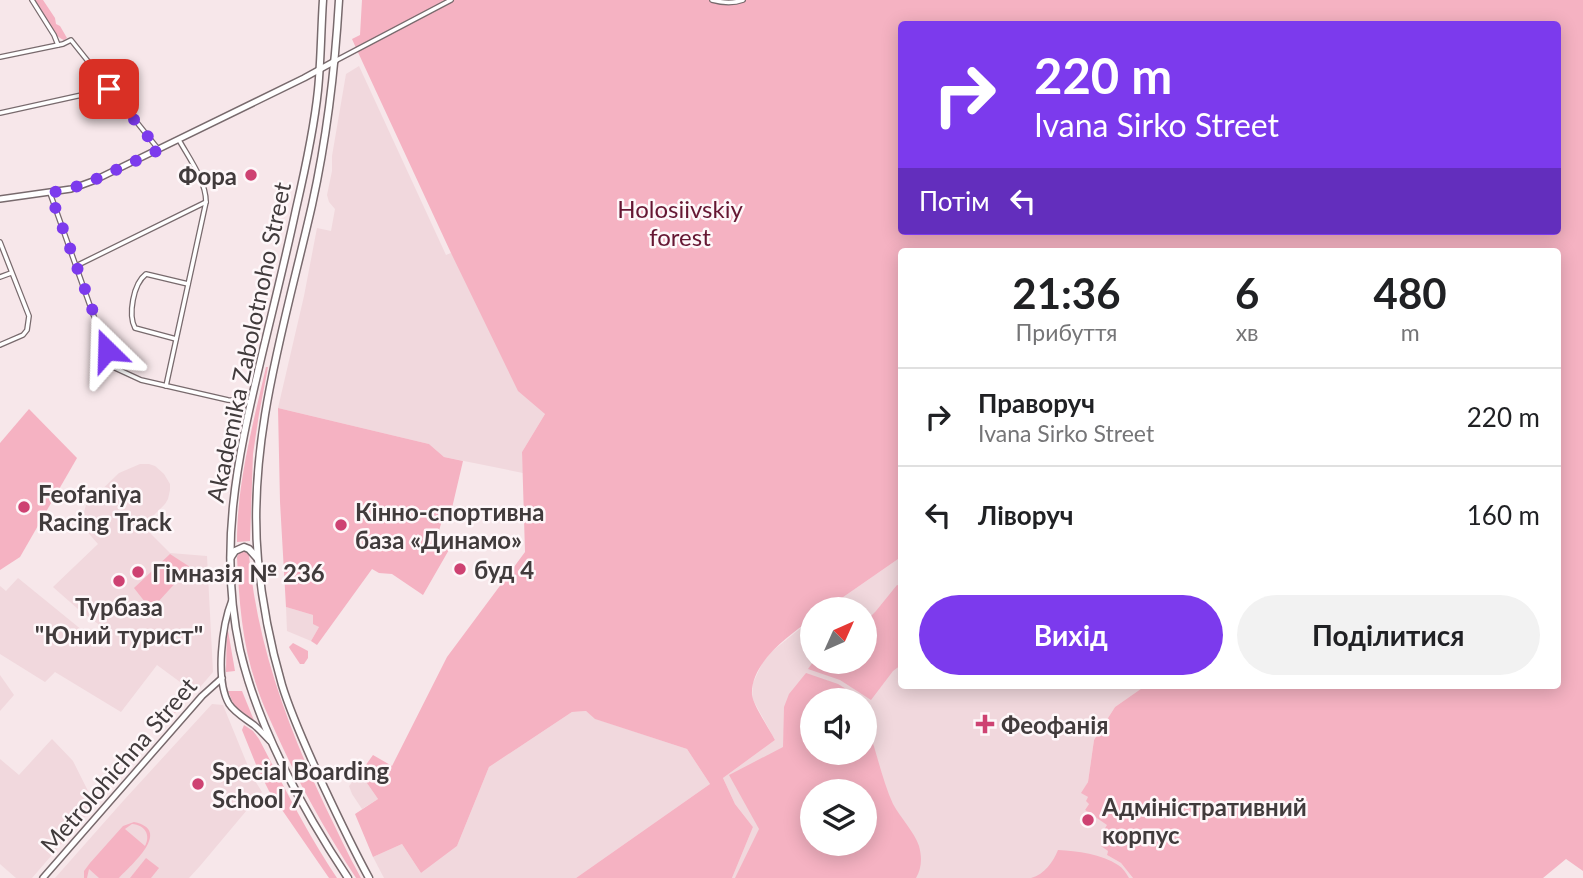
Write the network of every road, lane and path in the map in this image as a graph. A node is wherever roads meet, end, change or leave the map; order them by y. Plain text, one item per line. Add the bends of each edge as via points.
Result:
1 (32, 0) edge
2 (323, 0) edge
3 (339, 0) edge
4 (451, 0) edge
5 (712, 0) edge
6 (743, 0) edge
7 (60, 45) junction
8 (0, 57) edge
9 (335, 61) junction
10 (320, 69) junction
11 (109, 89) junction
12 (0, 113) edge
13 (179, 139) junction
14 (159, 150) junction
15 (50, 193) junction
16 (0, 199) edge
17 (206, 202) junction
18 (0, 243) edge
19 (76, 266) junction
20 (12, 273) junction
21 (0, 277) edge
22 (188, 284) junction
23 (176, 339) junction
24 (0, 345) edge
25 (166, 386) junction
26 (251, 402) junction
27 (230, 558) junction
28 (258, 559) junction
29 (233, 597) junction
30 (222, 678) junction
31 (275, 747) junction
32 (43, 878) edge
33 (348, 878) edge
34 (369, 878) edge

1 - 7 street
2 - 10 highway, Akademika Zabolotnoho Street
3 - 9 highway, Akademika Zabolotnoho Street
4 - 9 street
5 - 6 street
7 - 8 street
7 - 11 street via 71,40
9 - 10 street
9 - 28 highway, Akademika Zabolotnoho Street via 316,187 264,422
10 - 13 street
10 - 26 highway, Akademika Zabolotnoho Street via 309,147
11 - 12 street
11 - 14 street
13 - 14 street
13 - 17 street
14 - 15 street via 83,185
15 - 16 street
15 - 19 street
17 - 19 street
17 - 22 street
18 - 20 street
19 - 25 street via 114,368
20 - 21 street
20 - 24 street via 29,316 27,330
22 - 23 street
22 - 23 street via 146,274 139,281 131,312 135,328
23 - 25 street
25 - 26 street
26 - 27 highway, Akademika Zabolotnoho Street via 235,484
27 - 28 highway via 244,547
27 - 29 highway, Akademika Zabolotnoho Street
28 - 34 highway, Akademika Zabolotnoho Street via 282,684 310,757
29 - 30 street, Metrolohichna Street via 223,628
29 - 31 highway, Akademika Zabolotnoho Street via 246,673
30 - 31 street, Metrolohichna Street via 230,705
30 - 32 street, Metrolohichna Street
31 - 33 highway, Akademika Zabolotnoho Street

